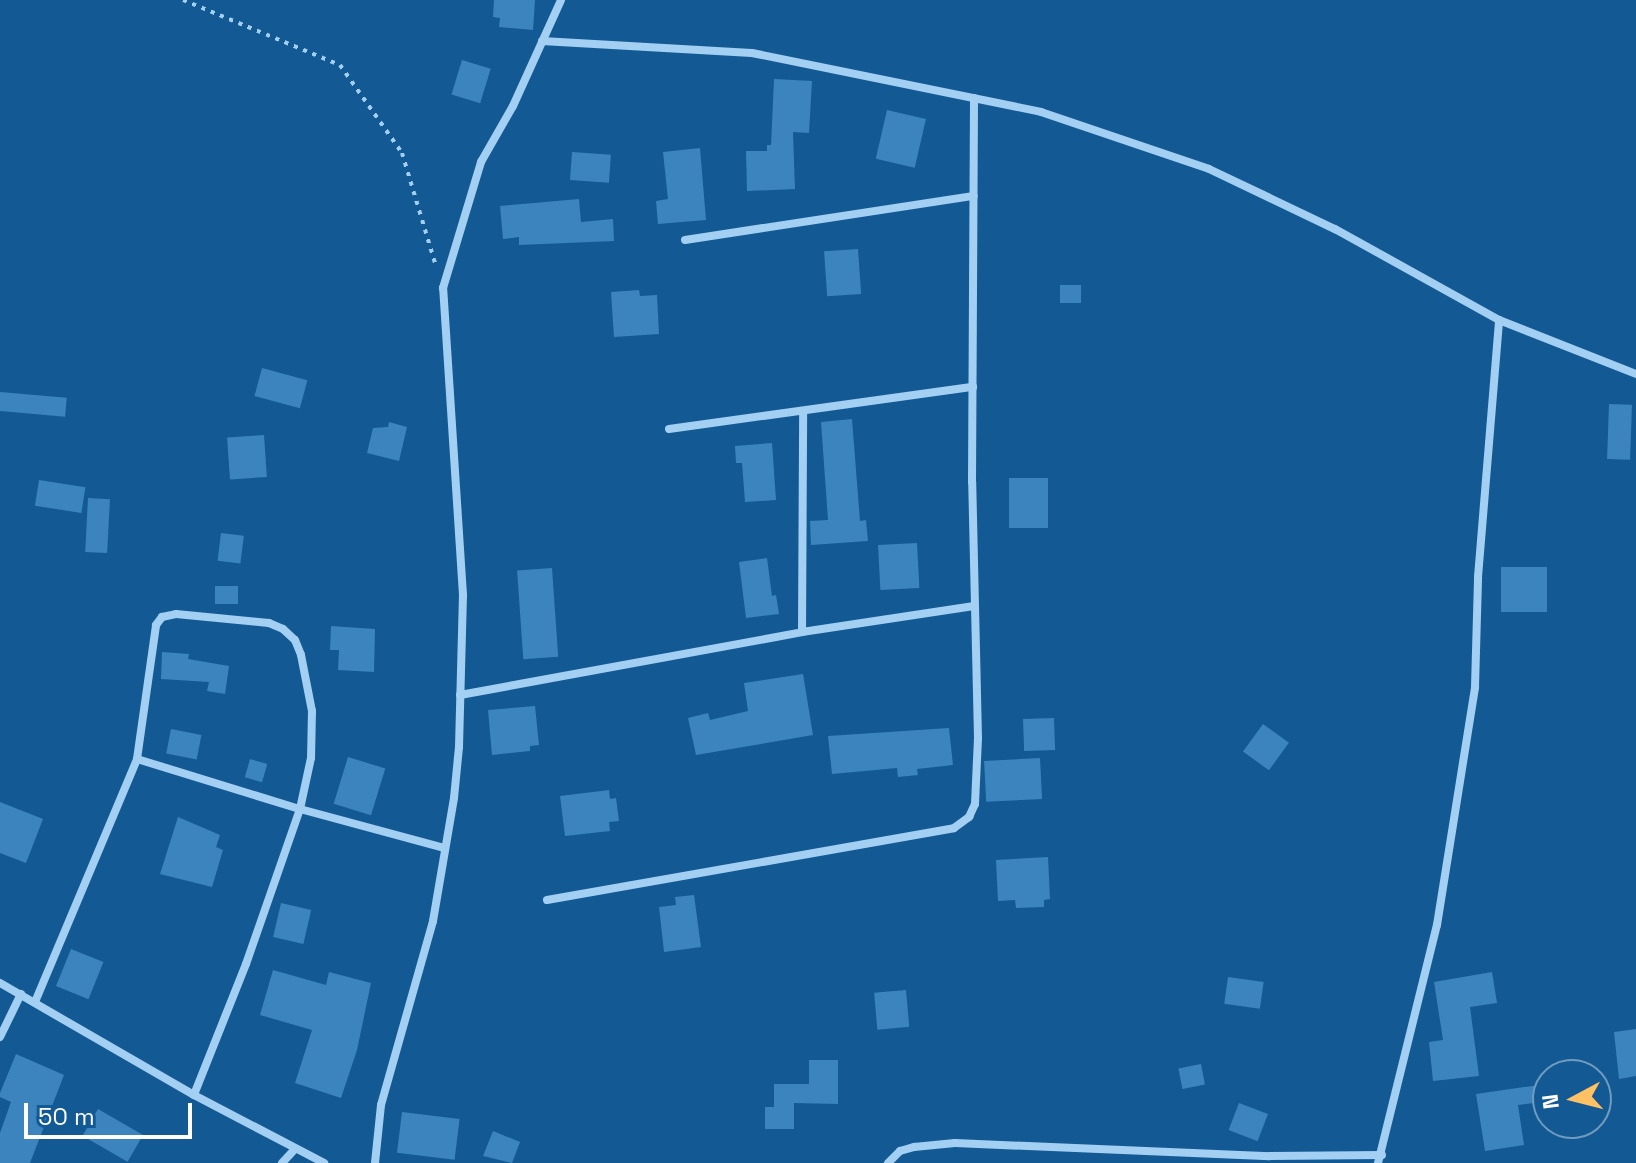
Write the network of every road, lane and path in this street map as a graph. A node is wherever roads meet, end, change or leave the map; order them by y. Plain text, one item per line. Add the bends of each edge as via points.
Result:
1 (183, 0) edge
2 (561, 0) edge
3 (542, 41) junction
4 (974, 98) junction
5 (974, 196) junction
6 (685, 240) dead end
7 (443, 288) junction
8 (1499, 320) junction
9 (1636, 374) edge
10 (973, 387) junction
11 (803, 411) junction
12 (669, 429) dead end
13 (974, 606) junction
14 (802, 632) junction
15 (460, 695) junction
16 (137, 759) junction
17 (300, 809) junction
18 (445, 848) junction
19 (547, 900) dead end
20 (0, 983) edge
21 (21, 994) junction
22 (35, 1002) junction
23 (0, 1037) edge
24 (194, 1095) junction
25 (294, 1150) junction
26 (1380, 1159) edge
27 (282, 1163) edge
28 (324, 1163) edge
29 (375, 1163) edge
30 (888, 1163) edge

1 - 7 path via 340,65 402,153
2 - 3 street
3 - 4 street via 752,53
3 - 7 street via 481,162
4 - 5 street
4 - 8 street via 1041,112 1209,169 1335,229
5 - 6 street
5 - 10 street
7 - 15 street via 463,595
8 - 9 street
8 - 26 street via 1478,577 1475,687 1437,925
10 - 11 street
10 - 13 street
11 - 12 street
11 - 14 street
13 - 14 street
13 - 19 street via 975,804 969,817 954,828
14 - 15 street
15 - 18 street via 454,798
16 - 17 street
16 - 17 street via 153,642 162,617 269,623 295,640 312,711 311,758
16 - 22 street
17 - 18 street
17 - 24 street
18 - 29 street via 433,921 381,1105
20 - 21 street
21 - 22 street
21 - 23 street
22 - 24 street
24 - 25 street
25 - 27 street
25 - 28 street
26 - 30 street via 955,1143 900,1151

